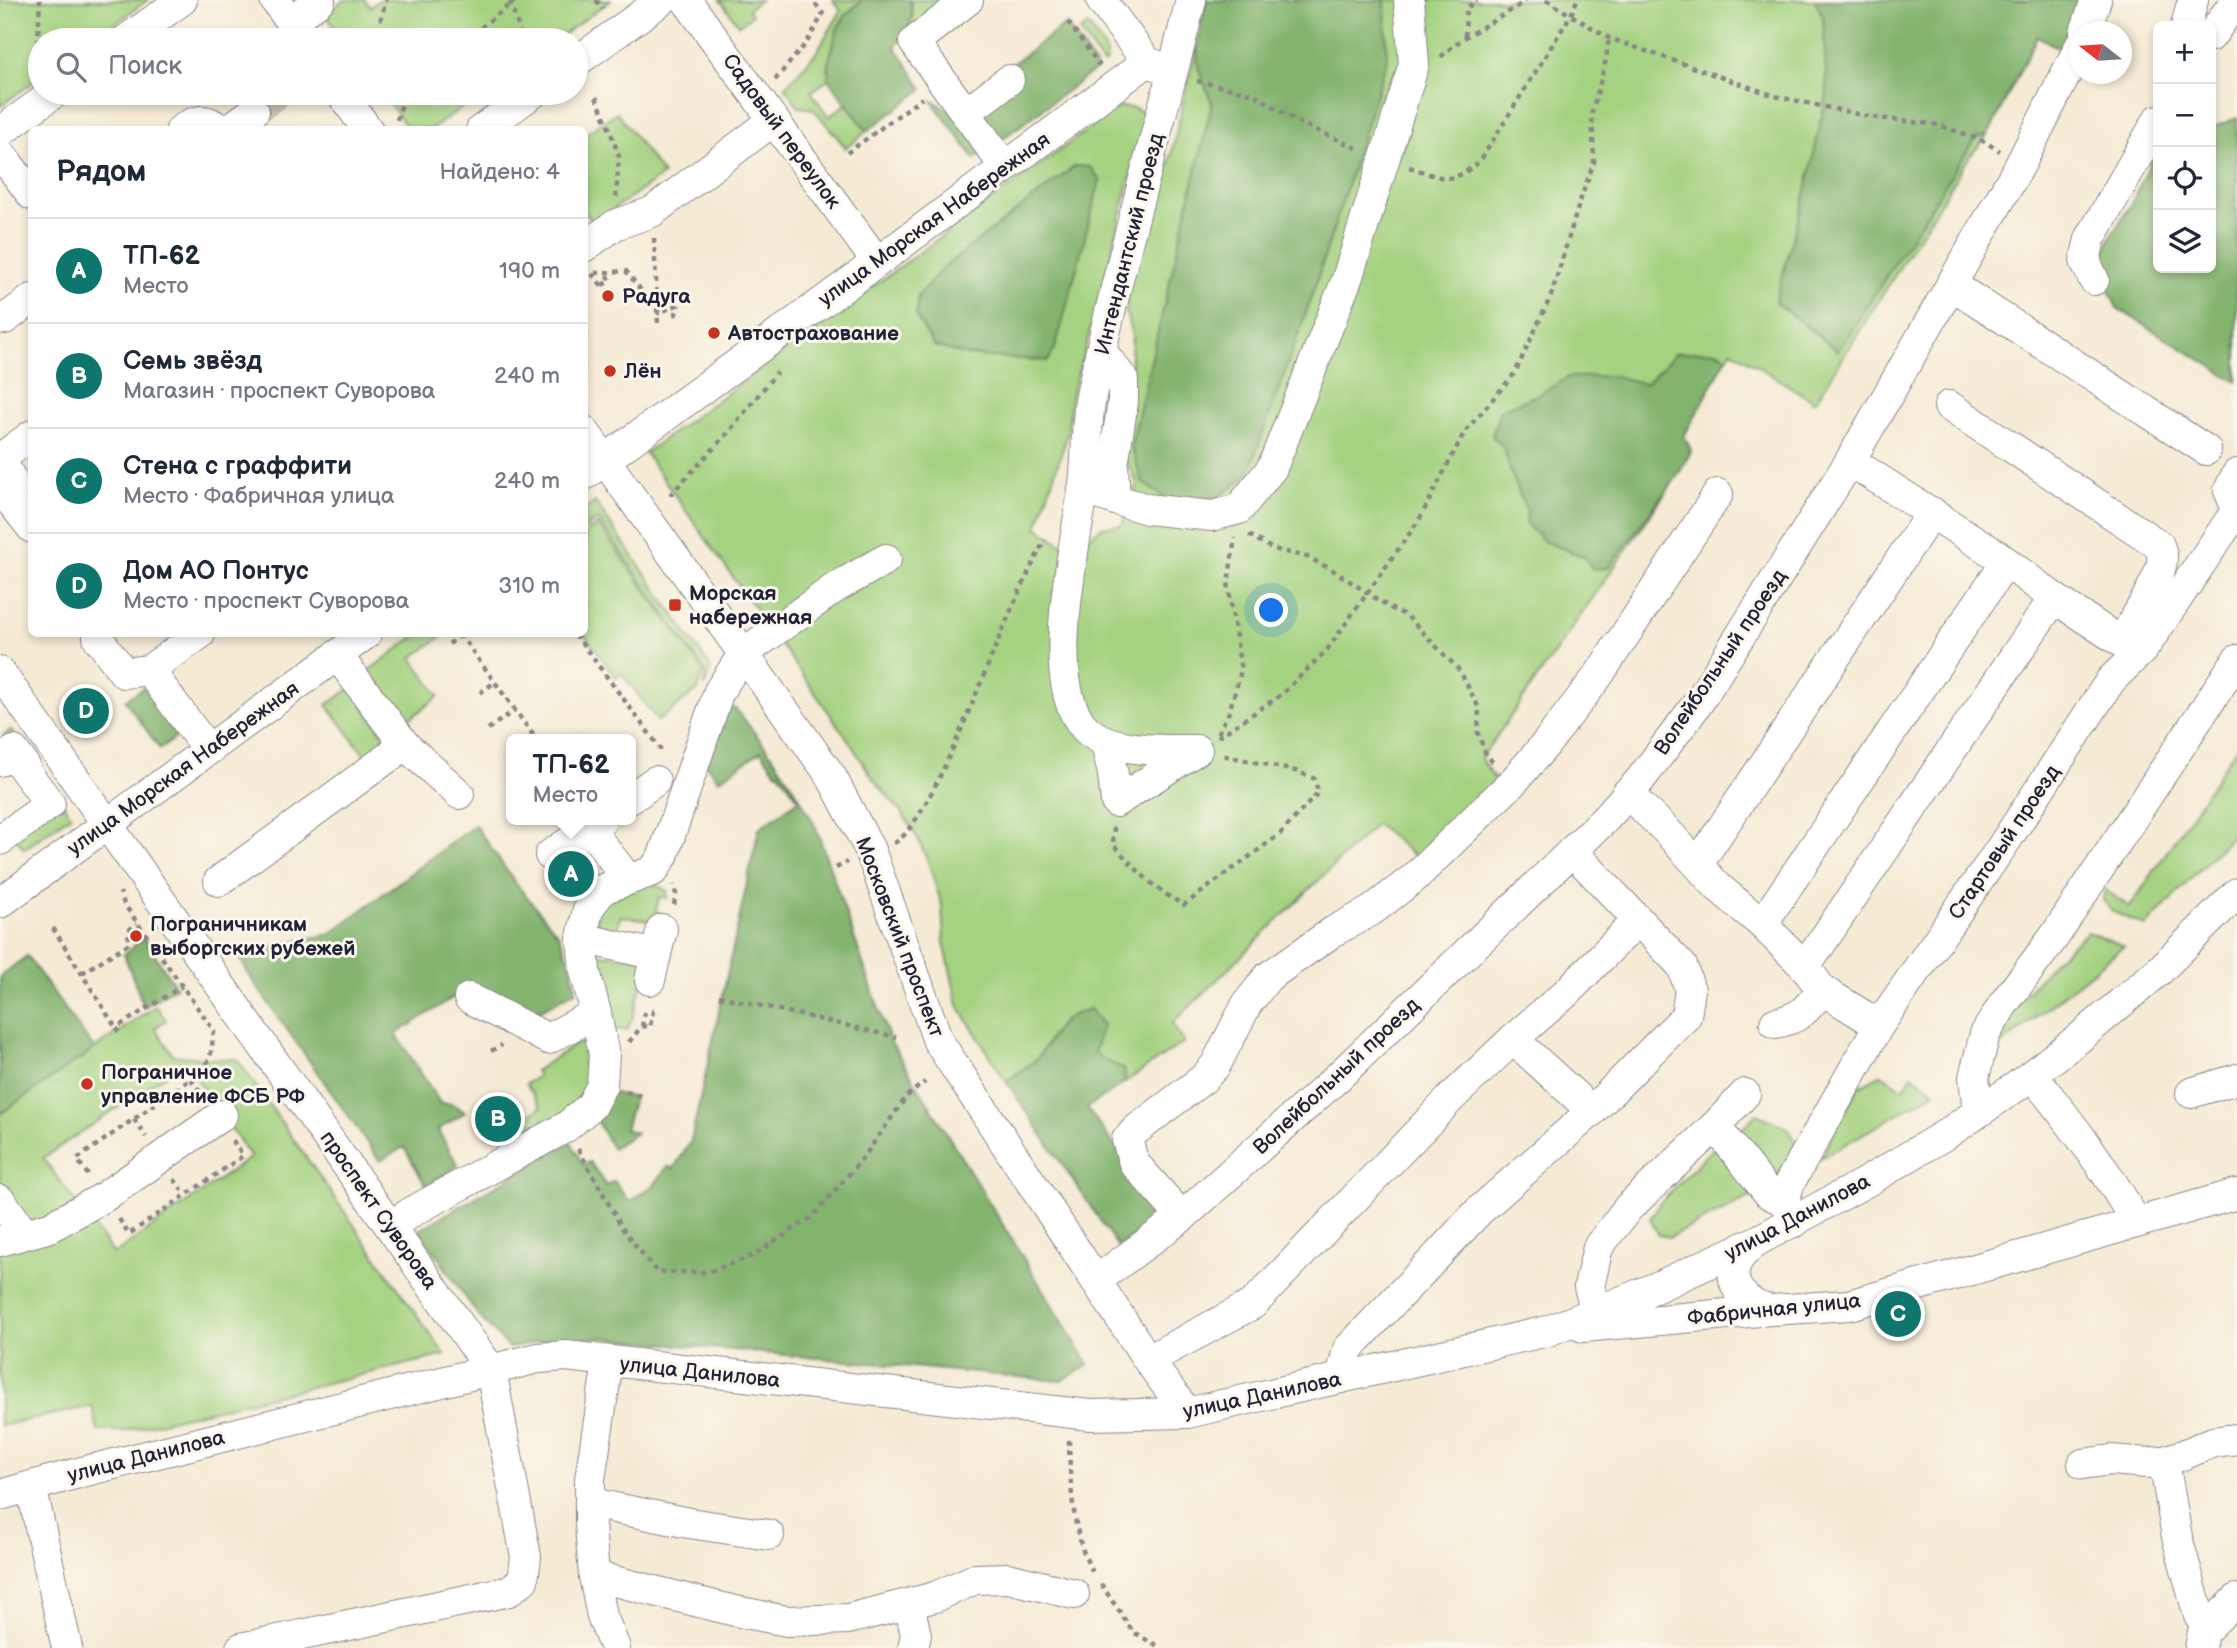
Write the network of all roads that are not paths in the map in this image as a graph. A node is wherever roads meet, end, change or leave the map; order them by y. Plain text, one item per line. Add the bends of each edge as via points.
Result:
1 (182, 0) edge
2 (320, 0) edge
3 (662, 0) edge
4 (686, 0) edge
5 (968, 0) edge
6 (1101, 0) edge
7 (1191, 0) edge
8 (1409, 0) edge
9 (2096, 0) edge
10 (2193, 0) edge
11 (2236, 0) edge
12 (289, 21) edge
13 (2089, 21) edge
14 (2187, 21) edge
15 (143, 28) edge
16 (2216, 29) edge
17 (588, 53) edge
18 (2069, 68) edge
19 (1172, 71) junction
20 (1009, 80) dead end
21 (28, 105) edge
22 (350, 105) edge
23 (516, 105) edge
24 (254, 111) tunnel mouth
25 (965, 113) junction
26 (774, 120) junction
27 (186, 126) edge
28 (216, 126) edge
29 (233, 126) edge
30 (365, 126) edge
31 (487, 126) edge
32 (2153, 129) edge
33 (0, 132) edge
34 (0, 153) edge
35 (1005, 167) junction
36 (28, 190) edge
37 (588, 244) edge
38 (877, 262) junction
39 (2094, 280) dead end
40 (1952, 285) junction
41 (28, 302) edge
42 (5, 319) dead end
43 (1102, 352) junction
44 (1949, 406) dead end
45 (28, 438) edge
46 (588, 444) edge
47 (2206, 450) dead end
48 (0, 458) edge
49 (1850, 461) junction
50 (595, 467) edge
51 (2237, 474) edge
52 (1083, 490) junction
53 (6, 492) edge
54 (1718, 494) dead end
55 (1115, 500) junction
56 (2237, 510) edge
57 (1933, 512) junction
58 (28, 522) edge
59 (886, 559) dead end
60 (2006, 562) junction
61 (2054, 598) junction
62 (98, 637) edge
63 (196, 637) edge
64 (351, 641) edge
65 (2130, 648) junction
66 (744, 653) junction
67 (2237, 660) edge
68 (149, 670) junction
69 (0, 672) edge
70 (1106, 743) junction
71 (405, 745) junction
72 (208, 750) junction
73 (0, 761) edge
74 (655, 781) road end
75 (1627, 793) junction
76 (459, 794) dead end
77 (636, 795) edge
78 (108, 824) junction
79 (595, 825) edge
80 (597, 825) edge
81 (0, 840) edge
82 (1572, 851) junction
83 (551, 855) dead end
84 (1698, 864) junction
85 (628, 880) junction
86 (219, 881) dead end
87 (2237, 893) edge
88 (0, 903) edge
89 (1638, 920) junction
90 (1762, 925) junction
91 (582, 938) junction
92 (658, 955) road end
93 (1813, 979) junction
94 (469, 998) dead end
95 (596, 1013) junction
96 (1775, 1023) dead end
97 (1879, 1025) junction
98 (1513, 1039) junction
99 (2032, 1075) junction
100 (2237, 1079) edge
101 (2191, 1093) dead end
102 (1745, 1094) dead end
103 (1592, 1111) junction
104 (1978, 1112) junction
105 (222, 1115) dead end
106 (1715, 1126) junction
107 (2237, 1194) edge
108 (0, 1200) edge
109 (1789, 1211) junction
110 (1182, 1217) junction
111 (2136, 1223) junction
112 (391, 1226) junction
113 (13, 1238) edge
114 (1755, 1242) junction
115 (1097, 1280) junction
116 (1771, 1310) junction
117 (1596, 1312) junction
118 (1548, 1331) junction
119 (1148, 1360) junction
120 (608, 1362) junction
121 (491, 1370) junction
122 (1341, 1378) junction
123 (1187, 1413) junction
124 (2237, 1439) edge
125 (2164, 1461) junction
126 (2083, 1464) dead end
127 (31, 1486) junction
128 (0, 1495) edge
129 (590, 1503) junction
130 (769, 1535) dead end
131 (594, 1576) junction
132 (1074, 1594) dead end
133 (2237, 1599) edge
134 (909, 1604) junction
135 (2204, 1638) edge
136 (67, 1648) edge
137 (241, 1648) edge
138 (615, 1648) edge
139 (913, 1648) edge

1 - 15 street
2 - 12 street
3 - 17 street
4 - 26 street, Садовый переулок
5 - 25 street via 914,42
6 - 19 street
7 - 19 street, Интендантский проезд
8 - 55 street via 1414,64 1347,279 1272,468 1238,519 1146,509
9 - 13 street
10 - 14 street
11 - 16 street
18 - 40 street, Волейбольный проезд
19 - 35 street, улица Морская Набережная
19 - 43 street, Интендантский проезд
20 - 25 street
21 - 33 street
22 - 30 street
23 - 31 street
24 - 29 street
25 - 35 street
26 - 37 street via 652,212 615,225
26 - 38 street, Садовый переулок
27 - 28 street via 202,120
32 - 39 street via 2090,239 2085,261
34 - 36 street
35 - 38 street, улица Морская Набережная
38 - 50 street, улица Морская Набережная
40 - 47 street
40 - 49 street, Волейбольный проезд
41 - 42 street
43 - 52 street, Интендантский проезд via 1090,399
43 - 55 street via 1123,379 1113,465
44 - 65 street via 2159,545 2163,558 2155,583 2136,613
45 - 48 street
46 - 50 street, Московский проспект
48 - 53 street
49 - 57 street
49 - 75 street, Волейбольный проезд via 1698,703
50 - 66 street, Московский проспект
51 - 56 street, Стартовый проезд via 2230,490
52 - 55 street
52 - 70 street, Интендантский проезд via 1062,650 1065,688 1085,728
53 - 58 street
54 - 110 street via 1598,676 1513,782 1414,877 1371,911 1268,976 1203,1079 1127,1140 1134,1163
56 - 65 street, Стартовый проезд
57 - 60 street
57 - 84 street
59 - 66 street via 835,588
60 - 61 street
60 - 90 street
61 - 65 street
61 - 93 street
62 - 68 street via 124,673
63 - 68 street
64 - 71 street
64 - 72 street, улица Морская Набережная
65 - 97 street, Стартовый проезд
66 - 85 street via 719,691 663,856 653,871
66 - 115 street, Московский проспект via 831,776 870,850 938,1041
67 - 104 street via 1985,1034 1973,1077
68 - 72 street
69 - 78 street, проспект Суворова
70 - 70 street via 1116,802 1197,750 1161,750
71 - 76 street
71 - 86 street
72 - 78 street, улица Морская Набережная
73 - 81 street via 14,751 50,804
74 - 77 street
75 - 82 street, Волейбольный проезд
75 - 84 street
78 - 88 street, улица Морская Набережная
78 - 112 street, проспект Суворова
79 - 83 street
80 - 85 street
82 - 89 street
82 - 110 street, Волейбольный проезд via 1339,1076
84 - 90 street
85 - 91 street via 603,889 588,909
87 - 99 street, улица Данилова via 2160,970
89 - 98 street
89 - 103 street via 1682,966 1690,990 1686,1016
90 - 93 street
91 - 92 street
91 - 95 street
93 - 96 street via 1809,1007 1795,1019
93 - 97 street
94 - 95 street via 548,1039
95 - 112 street via 604,1055 602,1085 591,1106 566,1127
97 - 109 street, Стартовый проезд via 1790,1182
98 - 103 street
98 - 119 street via 1253,1304
99 - 104 street, улица Данилова
99 - 111 street via 2074,1126
100 - 101 street
102 - 106 street
103 - 122 street via 1479,1211 1348,1349
104 - 109 street, улица Данилова via 1866,1182
105 - 113 street via 104,1197 50,1227
106 - 109 street via 1769,1194
106 - 117 street via 1628,1208 1598,1247 1589,1287
107 - 111 street, Фабричная улица
108 - 113 street
109 - 114 street, улица Данилова
110 - 115 street, Волейбольный проезд
111 - 116 street, Фабричная улица via 1849,1305
112 - 121 street, проспект Суворова
114 - 116 street via 1737,1261 1736,1282 1748,1302
114 - 117 street, улица Данилова
115 - 119 street, Московский проспект
116 - 118 street, Фабричная улица
117 - 118 street, улица Данилова
118 - 122 street, улица Данилова
119 - 123 street, Московский проспект
120 - 121 street, улица Данилова via 566,1356
120 - 123 street, улица Данилова via 1090,1415
120 - 129 street
121 - 127 street, улица Данилова
121 - 137 street via 526,1557 523,1580 509,1591
122 - 123 street, улица Данилова
124 - 125 street via 2213,1442
125 - 126 street
125 - 135 street via 2177,1537
127 - 128 street, улица Данилова
127 - 136 street
129 - 130 street
129 - 131 street
131 - 134 street via 787,1621 848,1619
131 - 138 street via 602,1616
132 - 134 street via 1008,1578 975,1579
133 - 135 street
134 - 139 street via 916,1635

